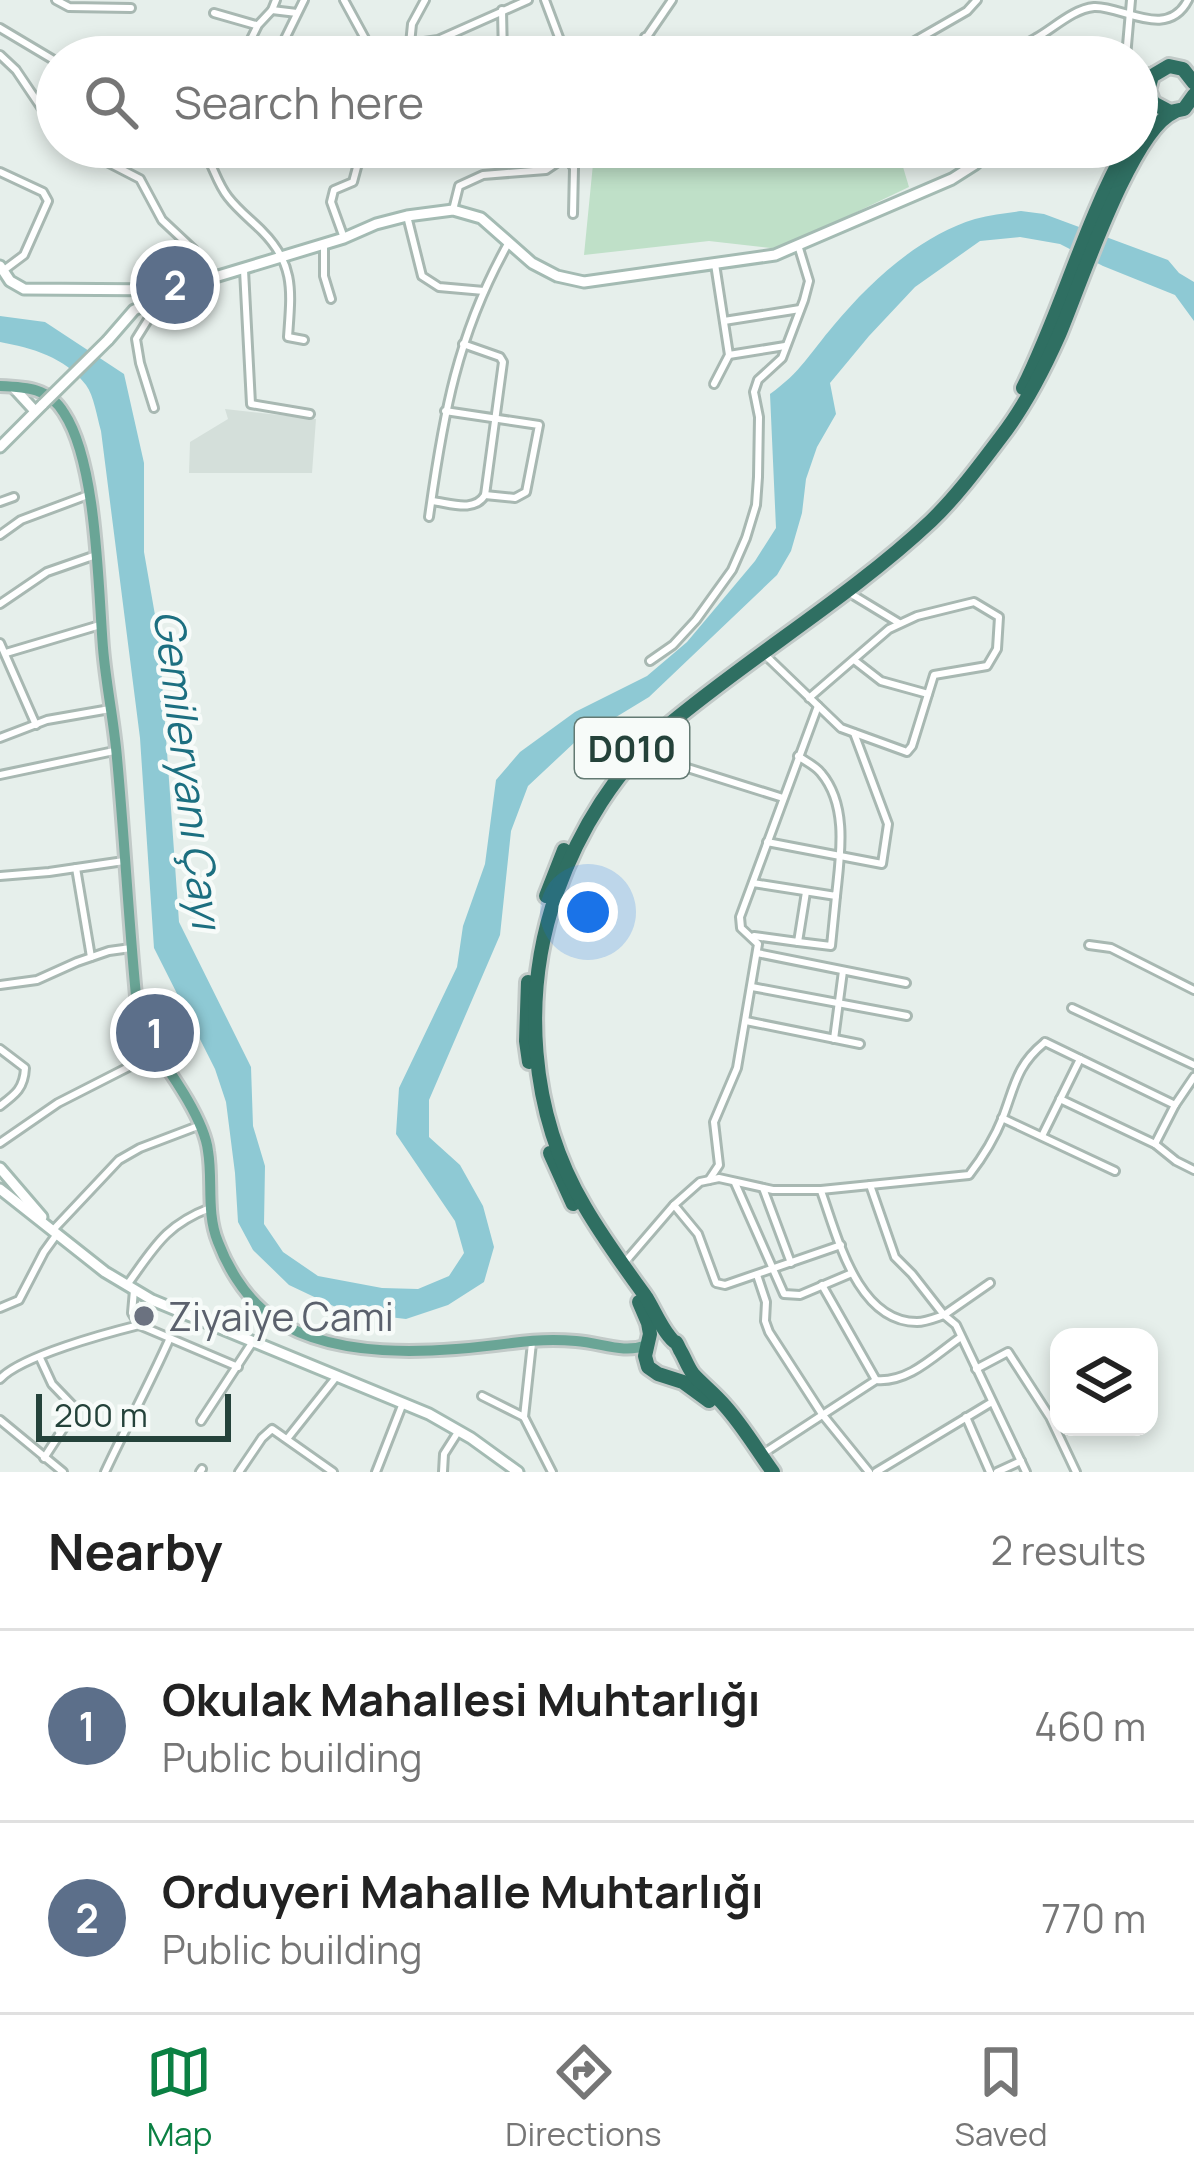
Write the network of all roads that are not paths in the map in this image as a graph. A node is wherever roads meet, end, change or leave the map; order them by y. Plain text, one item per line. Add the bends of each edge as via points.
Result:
1 (56, 0) edge
2 (276, 0) edge
3 (304, 0) edge
4 (344, 0) edge
5 (425, 0) edge
6 (528, 0) edge
7 (545, 0) edge
8 (672, 0) edge
9 (977, 0) edge
10 (1131, 0) edge
11 (1188, 0) edge
12 (1107, 4) edge
13 (131, 8) dead end
14 (272, 10) junction
15 (502, 10) junction
16 (214, 13) dead end
17 (297, 13) junction
18 (1128, 16) junction
19 (258, 25) junction
20 (0, 28) edge
21 (252, 36) edge
22 (286, 36) edge
23 (364, 36) edge
24 (411, 36) edge
25 (447, 36) edge
26 (502, 36) edge
27 (558, 36) edge
28 (646, 36) edge
29 (923, 36) edge
30 (1040, 36) edge
31 (1127, 36) edge
32 (36, 49) edge
33 (0, 55) edge
34 (1192, 55) edge
35 (1173, 66) junction
36 (1158, 71) edge
37 (1194, 83) edge
38 (1194, 95) edge
39 (36, 100) edge
40 (1158, 108) edge
41 (1174, 112) junction
42 (1158, 123) edge
43 (119, 168) edge
44 (215, 168) edge
45 (357, 168) edge
46 (549, 168) edge
47 (572, 168) edge
48 (969, 168) edge
49 (1119, 168) edge
50 (1130, 168) edge
51 (0, 172) edge
52 (453, 210) junction
53 (1103, 210) junction
54 (573, 214) dead end
55 (407, 216) junction
56 (344, 238) junction
57 (509, 242) junction
58 (324, 244) junction
59 (798, 244) junction
60 (283, 257) junction
61 (716, 264) junction
62 (2, 268) edge
63 (244, 270) junction
64 (1074, 279) junction
65 (195, 283) junction
66 (178, 290) junction
67 (120, 291) junction
68 (484, 291) junction
69 (331, 299) dead end
70 (151, 303) junction
71 (135, 305) junction
72 (800, 309) junction
73 (724, 321) junction
74 (304, 340) dead end
75 (463, 344) junction
76 (787, 346) junction
77 (729, 356) junction
78 (714, 383) dead end
79 (6, 386) edge
80 (39, 408) junction
81 (154, 408) dead end
82 (445, 411) junction
83 (310, 414) dead end
84 (497, 418) junction
85 (0, 447) edge
86 (88, 495) junction
87 (485, 495) junction
88 (14, 497) dead end
89 (431, 501) junction
90 (0, 502) edge
91 (429, 518) dead end
92 (0, 535) edge
93 (96, 555) junction
94 (846, 590) junction
95 (0, 604) edge
96 (900, 624) junction
97 (101, 625) junction
98 (0, 643) edge
99 (6, 653) junction
100 (763, 653) junction
101 (854, 660) junction
102 (650, 661) dead end
103 (928, 694) junction
104 (809, 698) junction
105 (818, 706) junction
106 (110, 709) junction
107 (36, 725) junction
108 (854, 733) junction
109 (0, 738) edge
110 (116, 750) junction
111 (640, 753) junction
112 (798, 756) junction
113 (0, 775) edge
114 (783, 798) junction
115 (767, 842) junction
116 (840, 856) junction
117 (124, 861) junction
118 (76, 868) junction
119 (0, 876) edge
120 (753, 883) junction
121 (806, 891) junction
122 (836, 896) junction
123 (750, 935) junction
124 (798, 942) junction
125 (1089, 945) dead end
126 (131, 948) junction
127 (757, 953) junction
128 (91, 957) junction
129 (843, 970) junction
130 (905, 983) dead end
131 (0, 985) edge
132 (752, 987) junction
133 (1194, 990) edge
134 (839, 1004) junction
135 (1072, 1008) dead end
136 (907, 1016) dead end
137 (746, 1022) junction
138 (834, 1039) junction
139 (860, 1044) dead end
140 (0, 1048) edge
141 (155, 1053) junction
142 (1080, 1059) junction
143 (1194, 1065) edge
144 (1194, 1077) edge
145 (1060, 1099) junction
146 (1175, 1105) junction
147 (0, 1106) edge
148 (1002, 1118) junction
149 (201, 1124) junction
150 (1042, 1136) junction
151 (0, 1143) edge
152 (1155, 1144) junction
153 (0, 1168) edge
154 (1194, 1170) edge
155 (1115, 1171) dead end
156 (709, 1180) junction
157 (734, 1182) junction
158 (870, 1185) junction
159 (762, 1188) junction
160 (0, 1190) edge
161 (820, 1190) junction
162 (674, 1205) junction
163 (211, 1207) junction
164 (55, 1232) junction
165 (841, 1245) junction
166 (791, 1263) junction
167 (623, 1265) junction
168 (775, 1269) junction
169 (852, 1273) junction
170 (757, 1275) junction
171 (990, 1282) dead end
172 (822, 1286) junction
173 (131, 1287) junction
174 (784, 1294) junction
175 (766, 1302) junction
176 (0, 1308) edge
177 (944, 1315) junction
178 (139, 1325) junction
179 (962, 1337) junction
180 (670, 1339) junction
181 (169, 1340) junction
182 (532, 1340) junction
183 (548, 1340) junction
184 (252, 1343) junction
185 (648, 1345) junction
186 (682, 1353) junction
187 (39, 1357) junction
188 (238, 1367) junction
189 (648, 1367) junction
190 (976, 1370) junction
191 (664, 1375) junction
192 (337, 1376) junction
193 (0, 1379) edge
194 (876, 1380) junction
195 (482, 1396) dead end
196 (992, 1402) junction
197 (403, 1403) junction
198 (821, 1414) junction
199 (524, 1417) junction
200 (967, 1417) junction
201 (0, 1420) edge
202 (201, 1420) dead end
203 (458, 1431) junction
204 (286, 1438) junction
205 (761, 1455) junction
206 (44, 1458) junction
207 (1021, 1461) junction
208 (62, 1472) edge
209 (105, 1472) edge
210 (239, 1472) edge
211 (333, 1472) edge
212 (376, 1472) edge
213 (443, 1472) edge
214 (518, 1472) edge
215 (552, 1472) edge
216 (762, 1472) edge
217 (773, 1472) edge
218 (873, 1472) edge
219 (993, 1472) edge
220 (1026, 1472) edge
221 (1076, 1472) edge

1 - 13 street
2 - 14 street
3 - 17 street
4 - 23 street
5 - 24 street
6 - 15 street
7 - 27 street
8 - 28 street
9 - 29 street
10 - 18 street
11 - 18 street via 1174,15
12 - 18 street
12 - 30 street
14 - 17 street
14 - 19 street
15 - 25 street
15 - 26 street
16 - 19 street
17 - 22 street
18 - 31 street
19 - 21 street
20 - 32 street
33 - 39 street
34 - 35 highway
35 - 36 highway
35 - 37 highway
38 - 41 highway, D010
40 - 41 highway
41 - 42 highway, D010
43 - 65 street via 140,179 162,220 194,250
44 - 60 street via 226,196
45 - 56 street via 353,182 334,190
46 - 52 street via 483,175 459,186
47 - 54 street
48 - 59 street
49 - 53 highway, D010
50 - 53 highway, D010
51 - 62 street via 48,201 24,255
52 - 55 street
52 - 57 street via 481,218
53 - 64 highway, D010
55 - 56 street
55 - 68 street via 422,276 439,287
56 - 58 street
57 - 61 street via 544,270 584,282
57 - 68 street
58 - 60 street
58 - 69 street
59 - 61 street
59 - 72 street via 809,281
60 - 63 street
60 - 74 street via 288,337
61 - 73 street
62 - 67 street via 24,289
63 - 65 street
63 - 83 street via 251,404
64 - 94 highway, D010 via 1041,373 1000,438 934,518
64 - 185 highway, D010 via 1009,412 946,493 635,745 595,795 554,871 527,987 532,1084 558,1174 645,1312
65 - 66 street
66 - 67 street
66 - 70 street
67 - 71 street
68 - 75 street
70 - 71 street
70 - 81 street via 136,339
71 - 80 street, bridge
72 - 73 street
72 - 76 street
73 - 77 street
75 - 82 street
75 - 84 street via 502,359
76 - 77 street
76 - 102 street via 754,392 758,477 746,538 696,620
77 - 78 street
79 - 80 street
79 - 86 main road via 43,392 66,414
80 - 85 street
82 - 84 street
82 - 89 street
84 - 87 street
84 - 87 street via 539,425 526,492
86 - 92 street
86 - 93 main road
87 - 89 street via 473,506
88 - 90 street
89 - 91 street
93 - 95 street via 47,572
93 - 97 main road
94 - 96 street
94 - 100 highway, D010
96 - 101 street
96 - 103 street via 974,602 999,616 987,666 934,675
97 - 99 street
97 - 106 main road
98 - 99 street
99 - 107 street
100 - 104 street
100 - 111 highway, D010
101 - 103 street via 881,681
101 - 104 street
103 - 108 street via 907,752
104 - 105 street
105 - 108 street
105 - 112 street
106 - 107 street
106 - 110 main road
107 - 109 street
108 - 116 street via 888,824 882,864
110 - 113 street
110 - 117 main road
111 - 114 street
111 - 167 highway, D010 via 567,863 536,986 548,1122 583,1205
112 - 114 street
112 - 116 street via 833,794
114 - 115 street
115 - 116 street
115 - 120 street
116 - 122 street
117 - 118 street
117 - 126 main road
118 - 119 street
118 - 128 street
120 - 121 street
120 - 123 street via 740,917
121 - 122 street
121 - 124 street
122 - 124 street via 831,946
123 - 124 street
123 - 127 street
125 - 133 street
126 - 128 street
126 - 141 main road via 138,1016
127 - 129 street
127 - 132 street
128 - 131 street via 38,980
129 - 130 street
129 - 134 street
132 - 134 street
132 - 137 street
134 - 136 street
134 - 138 street
135 - 143 street
137 - 138 street
137 - 156 street via 714,1121 719,1165
138 - 139 street
140 - 147 street via 25,1068 20,1092
141 - 149 main road
141 - 151 street
142 - 145 street
142 - 146 street
142 - 148 street via 1045,1042 1019,1071
144 - 146 street
145 - 150 street
145 - 152 street
146 - 152 street
148 - 150 street
148 - 158 street via 969,1174
149 - 163 main road
149 - 164 street via 119,1160
150 - 155 street
152 - 154 street
153 - 164 street
156 - 157 street
156 - 162 street
157 - 159 street
157 - 168 street
158 - 161 street
158 - 177 street via 895,1258
159 - 161 street
159 - 166 street
160 - 164 street
161 - 165 street
162 - 167 street
162 - 170 street via 698,1234 716,1283
163 - 173 street via 163,1236
163 - 182 main road via 216,1239 247,1294 312,1336 431,1353
164 - 173 street
164 - 176 street via 19,1300
165 - 166 street
165 - 169 street
166 - 168 street
167 - 180 highway, D010
168 - 170 street
168 - 174 street
169 - 172 street
169 - 177 street via 899,1320
170 - 175 street
171 - 177 street
172 - 174 street
172 - 194 street
173 - 178 street
173 - 184 street
174 - 175 street
175 - 198 street via 769,1332
177 - 179 street
178 - 181 street
178 - 187 street
179 - 190 street
179 - 194 street via 905,1376
180 - 185 highway
180 - 186 highway
181 - 188 street
181 - 209 street
182 - 183 main road
182 - 199 street
183 - 185 main road via 618,1350
183 - 189 main road
184 - 188 street
184 - 192 street
185 - 189 highway
186 - 191 highway via 676,1370
186 - 205 highway
187 - 193 street
187 - 206 street via 76,1409
188 - 202 street
189 - 191 highway
190 - 196 street
190 - 221 street via 1007,1352
191 - 216 highway via 716,1408
192 - 197 street
192 - 204 street
194 - 198 street
195 - 199 street
196 - 200 street
196 - 207 street
197 - 203 street
197 - 212 street
198 - 205 street
198 - 218 street
199 - 215 street
200 - 218 street
200 - 219 street
201 - 206 street
203 - 213 street
203 - 214 street
204 - 210 street via 272,1429
204 - 211 street
205 - 217 highway
206 - 208 street
207 - 219 street
207 - 220 street

